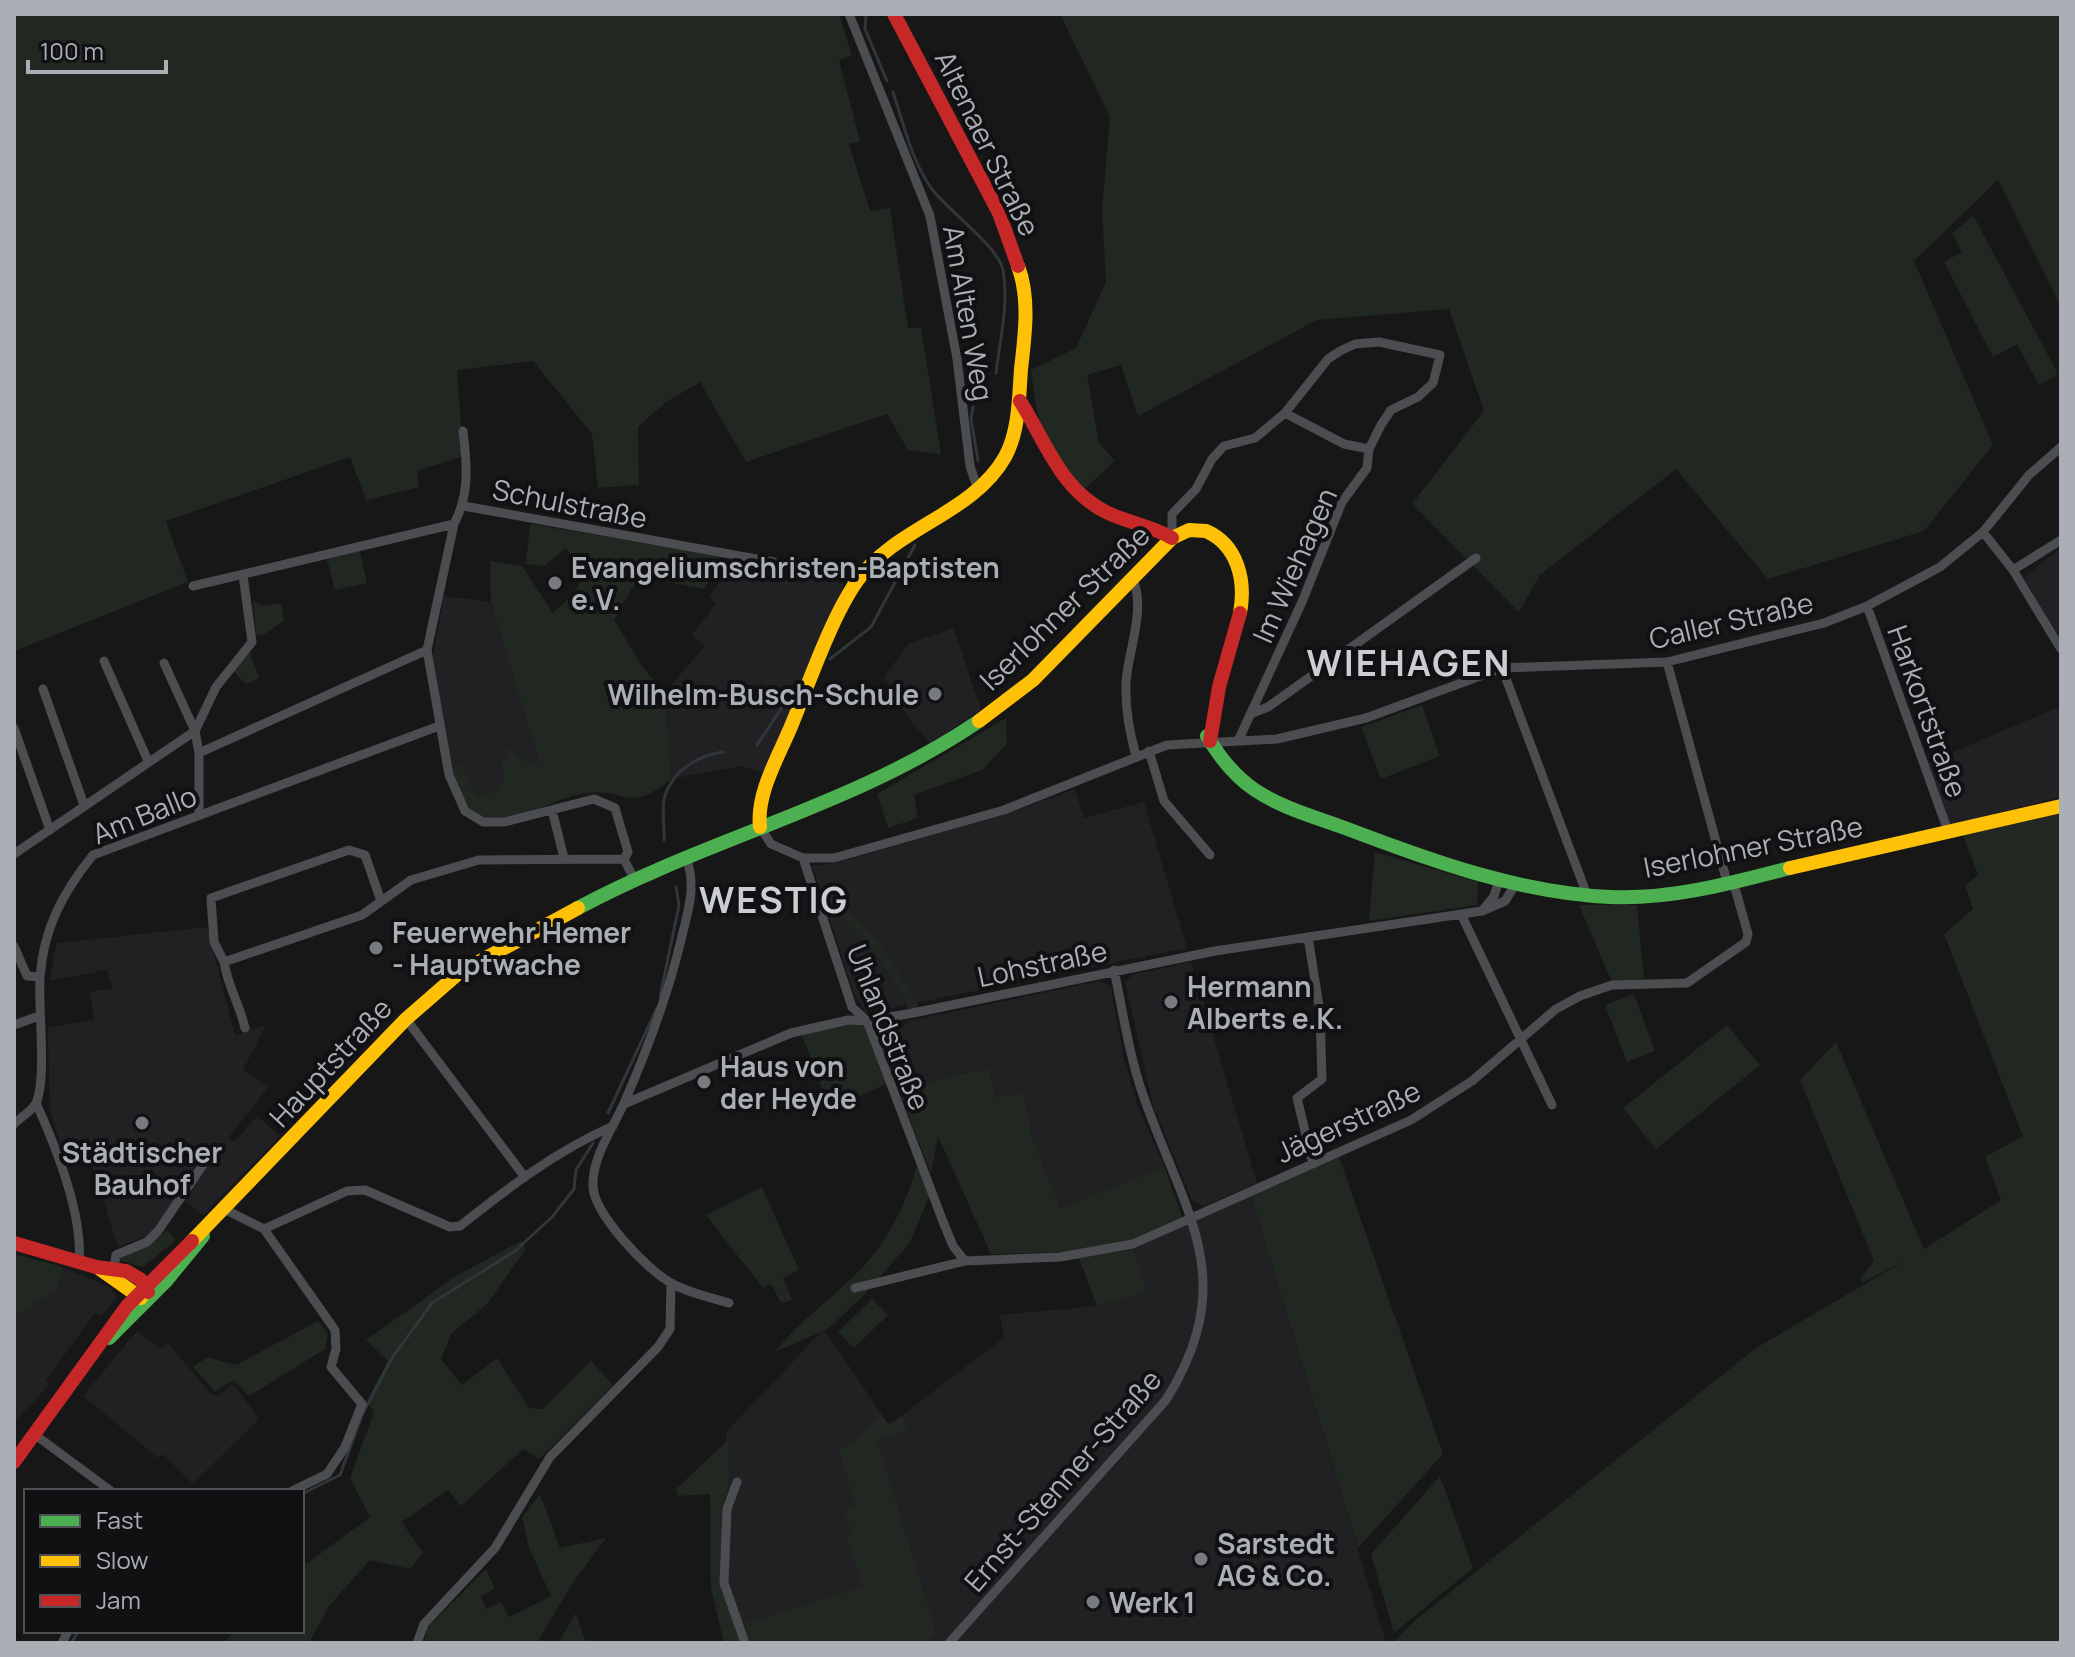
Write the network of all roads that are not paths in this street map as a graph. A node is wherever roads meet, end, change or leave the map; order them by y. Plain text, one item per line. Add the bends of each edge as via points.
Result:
1 (849, 14) edge
2 (894, 14) edge
3 (1020, 401) junction
4 (1285, 413) junction
5 (463, 431) dead end
6 (2061, 447) edge
7 (1369, 449) junction
8 (978, 490) junction
9 (464, 506) junction
10 (454, 524) junction
11 (1983, 532) junction
12 (1172, 538) junction
13 (2061, 540) edge
14 (1476, 558) dead end
15 (2013, 570) junction
16 (243, 575) junction
17 (1133, 579) junction
18 (857, 581) junction
19 (193, 586) dead end
20 (1867, 606) junction
21 (2061, 649) edge
22 (427, 650) junction
23 (104, 661) dead end
24 (1667, 662) junction
25 (164, 663) dead end
26 (1502, 668) junction
27 (43, 689) dead end
28 (1250, 714) junction
29 (439, 726) junction
30 (14, 728) edge
31 (195, 731) junction
32 (1210, 741) junction
33 (1238, 741) junction
34 (1149, 751) junction
35 (199, 753) junction
36 (1136, 756) junction
37 (148, 761) junction
38 (84, 805) junction
39 (2058, 807) edge
40 (552, 810) junction
41 (199, 814) junction
42 (760, 827) junction
43 (50, 830) junction
44 (1948, 831) junction
45 (14, 854) edge
46 (1210, 855) dead end
47 (686, 856) junction
48 (564, 858) junction
49 (803, 858) junction
50 (624, 859) junction
51 (1500, 877) junction
52 (634, 879) junction
53 (1517, 882) junction
54 (1730, 882) junction
55 (1587, 895) junction
56 (381, 901) junction
57 (1482, 911) junction
58 (1461, 914) junction
59 (1308, 937) junction
60 (14, 946) edge
61 (224, 962) junction
62 (1114, 970) junction
63 (40, 977) junction
64 (39, 1016) junction
65 (406, 1019) junction
66 (867, 1021) junction
67 (14, 1025) edge
68 (245, 1028) dead end
69 (1521, 1040) junction
70 (36, 1103) junction
71 (624, 1104) junction
72 (1552, 1105) dead end
73 (14, 1124) edge
74 (613, 1126) junction
75 (207, 1159) dead end
76 (1313, 1164) junction
77 (524, 1176) junction
78 (226, 1210) junction
79 (1193, 1219) junction
80 (264, 1229) junction
81 (14, 1243) edge
82 (965, 1261) junction
83 (79, 1262) junction
84 (96, 1267) junction
85 (114, 1268) junction
86 (671, 1283) junction
87 (855, 1288) dead end
88 (143, 1292) junction
89 (729, 1303) dead end
90 (34, 1434) junction
91 (14, 1462) edge
92 (737, 1482) dead end
93 (108, 1489) edge
94 (296, 1489) edge
95 (417, 1643) edge
96 (745, 1643) edge
97 (949, 1643) edge

1 - 8 street, Am Alten Weg via 930,216
2 - 3 main road, Altenaer Straße via 999,213 1020,270 1025,332
3 - 8 main road, Altenaer Straße via 1005,457
3 - 12 main road via 1050,461 1074,489 1123,520
4 - 7 street via 1344,444
4 - 7 street, Im Wiehagen via 1328,359 1355,344 1379,342 1440,355 1433,383 1391,410
4 - 12 street via 1255,438 1224,446 1212,459 1196,489 1172,514
5 - 9 street
6 - 11 street, Caller Straße via 2029,475
7 - 28 street, Im Wiehagen via 1367,468 1342,502
8 - 18 main road, Altenaer Straße via 890,546
9 - 10 street, Schulstraße
9 - 18 street, Schulstraße
10 - 16 street, Schulstraße
10 - 22 street
11 - 15 street
11 - 20 street, Caller Straße via 1940,567
12 - 17 main road, Iserlohner Straße
12 - 32 main road, Iserlohner Straße via 1190,529 1208,532 1227,548 1239,570 1243,608 1219,687
13 - 15 street
14 - 28 street via 1268,707
15 - 21 street
16 - 19 street, Schulstraße
16 - 31 street via 252,642 216,687
17 - 36 street via 1139,602 1126,681 1126,723
17 - 42 main road, Iserlohner Straße via 1033,680 968,731 893,773
18 - 42 main road, Altenaer Straße via 773,769 758,810
20 - 24 street, Caller Straße via 1824,623
20 - 44 street, Harkortstraße
22 - 29 street
22 - 35 street
23 - 37 street
24 - 26 street, Caller Straße
24 - 54 street
25 - 31 street
26 - 33 street, Caller Straße via 1366,718 1277,739
26 - 55 street
27 - 38 street
28 - 33 street, Im Wiehagen
29 - 40 street via 449,775 465,811 483,822 505,822
29 - 41 street, Am Ballo
30 - 43 street
31 - 35 street
31 - 37 street
32 - 33 street, Caller Straße
32 - 34 street, Caller Straße
32 - 51 main road, Iserlohner Straße via 1238,780 1279,803
34 - 36 street, Caller Straße
34 - 46 street via 1164,801
35 - 41 street
36 - 49 street, Caller Straße via 1004,810 834,858
37 - 38 street
38 - 43 street
39 - 44 main road, Iserlohner Straße
40 - 48 street
40 - 50 street via 594,799 615,808 628,852
41 - 63 street, Am Ballo via 93,855 67,888 51,921
42 - 47 main road, Hauptstraße
42 - 49 street via 771,844
43 - 45 street
44 - 54 main road, Iserlohner Straße
47 - 52 main road, Hauptstraße
47 - 71 street via 693,885 668,994
48 - 50 street
48 - 56 street via 479,860 411,880
49 - 66 street, Uhlandstraße via 852,1007
50 - 52 street
51 - 53 main road, Iserlohner Straße
51 - 57 street
52 - 65 main road, Hauptstraße via 486,956 433,992
53 - 55 main road, Iserlohner Straße
53 - 57 street, Lohstraße via 1505,901
54 - 55 main road, Iserlohner Straße via 1650,895
54 - 69 street, Jägerstraße via 1746,942 1687,983 1612,985 1580,996
56 - 61 street via 362,915
56 - 61 street via 365,855 349,850 211,898 214,942
57 - 58 street, Lohstraße
58 - 59 street, Lohstraße
58 - 69 street
59 - 62 street, Lohstraße
59 - 76 street via 1320,1012 1322,1079 1297,1098
60 - 63 street via 27,976
61 - 68 street via 228,989 237,998
62 - 66 street, Lohstraße
62 - 79 street, Ernst-Stenner-Straße via 1143,1095
63 - 64 street, Am Ballo
64 - 67 street
64 - 70 street, Am Ballo
65 - 77 street
65 - 78 main road, Hauptstraße
66 - 71 street, Lohstraße via 791,1033
66 - 82 street, Uhlandstraße via 953,1246
69 - 72 street
69 - 76 street, Jägerstraße via 1472,1081 1411,1120
70 - 73 street
70 - 83 street via 80,1239
71 - 74 street
74 - 77 street
74 - 86 street via 594,1176 596,1203 630,1248
75 - 85 street via 158,1231 147,1242 116,1255
76 - 79 street, Jägerstraße
77 - 80 street via 460,1226 450,1227 356,1190
78 - 80 street
78 - 88 main road, Hauptstraße
79 - 82 street, Jägerstraße via 1133,1244 1060,1257
79 - 97 street, Ernst-Stenner-Straße via 1203,1261 1203,1302 1188,1364 1166,1400
80 - 94 street via 335,1330 331,1367 362,1404 345,1447 327,1474
81 - 83 main road
82 - 87 street, Jägerstraße
83 - 84 main road
84 - 85 main road
84 - 88 main road
85 - 88 main road via 134,1275
86 - 89 street
86 - 95 street via 670,1329 642,1366 550,1457 502,1536 424,1624
88 - 90 main road, Hauptstraße
90 - 91 main road, Hauptstraße
90 - 93 street
92 - 96 street via 727,1509 724,1583

